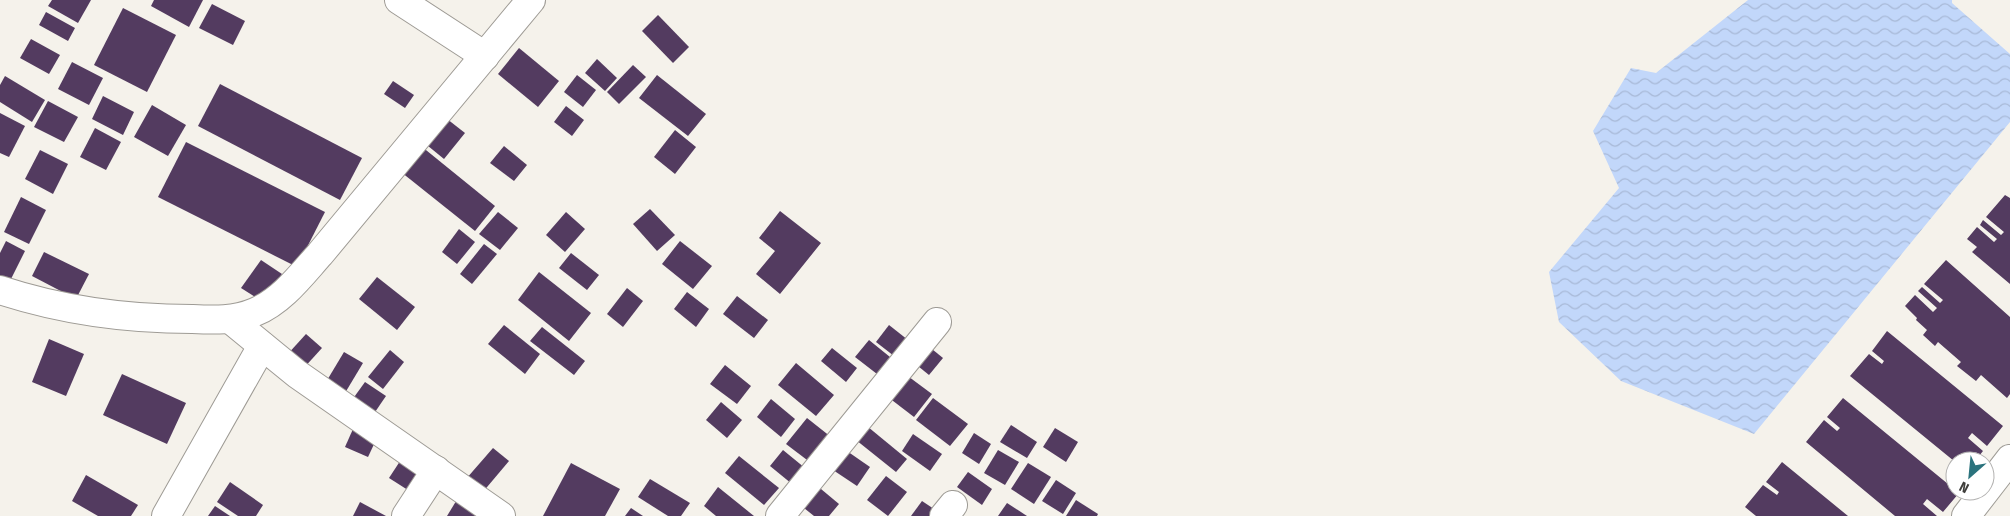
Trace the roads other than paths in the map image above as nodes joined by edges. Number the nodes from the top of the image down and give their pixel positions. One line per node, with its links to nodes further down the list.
1 (399, 0): 3 (street)
2 (531, 0): 3 (street)
3 (485, 56): 5 (street)
4 (0, 290): 5 (street)
5 (232, 320): 7 (street)
6 (937, 322): 13 (street)
7 (262, 346): 9 (street); 10 (street)
8 (2010, 459): 14 (street)
9 (436, 470): 11 (street); 12 (street)
10 (166, 516)
11 (406, 516)
12 (500, 516)
13 (780, 516)
14 (1966, 516)

